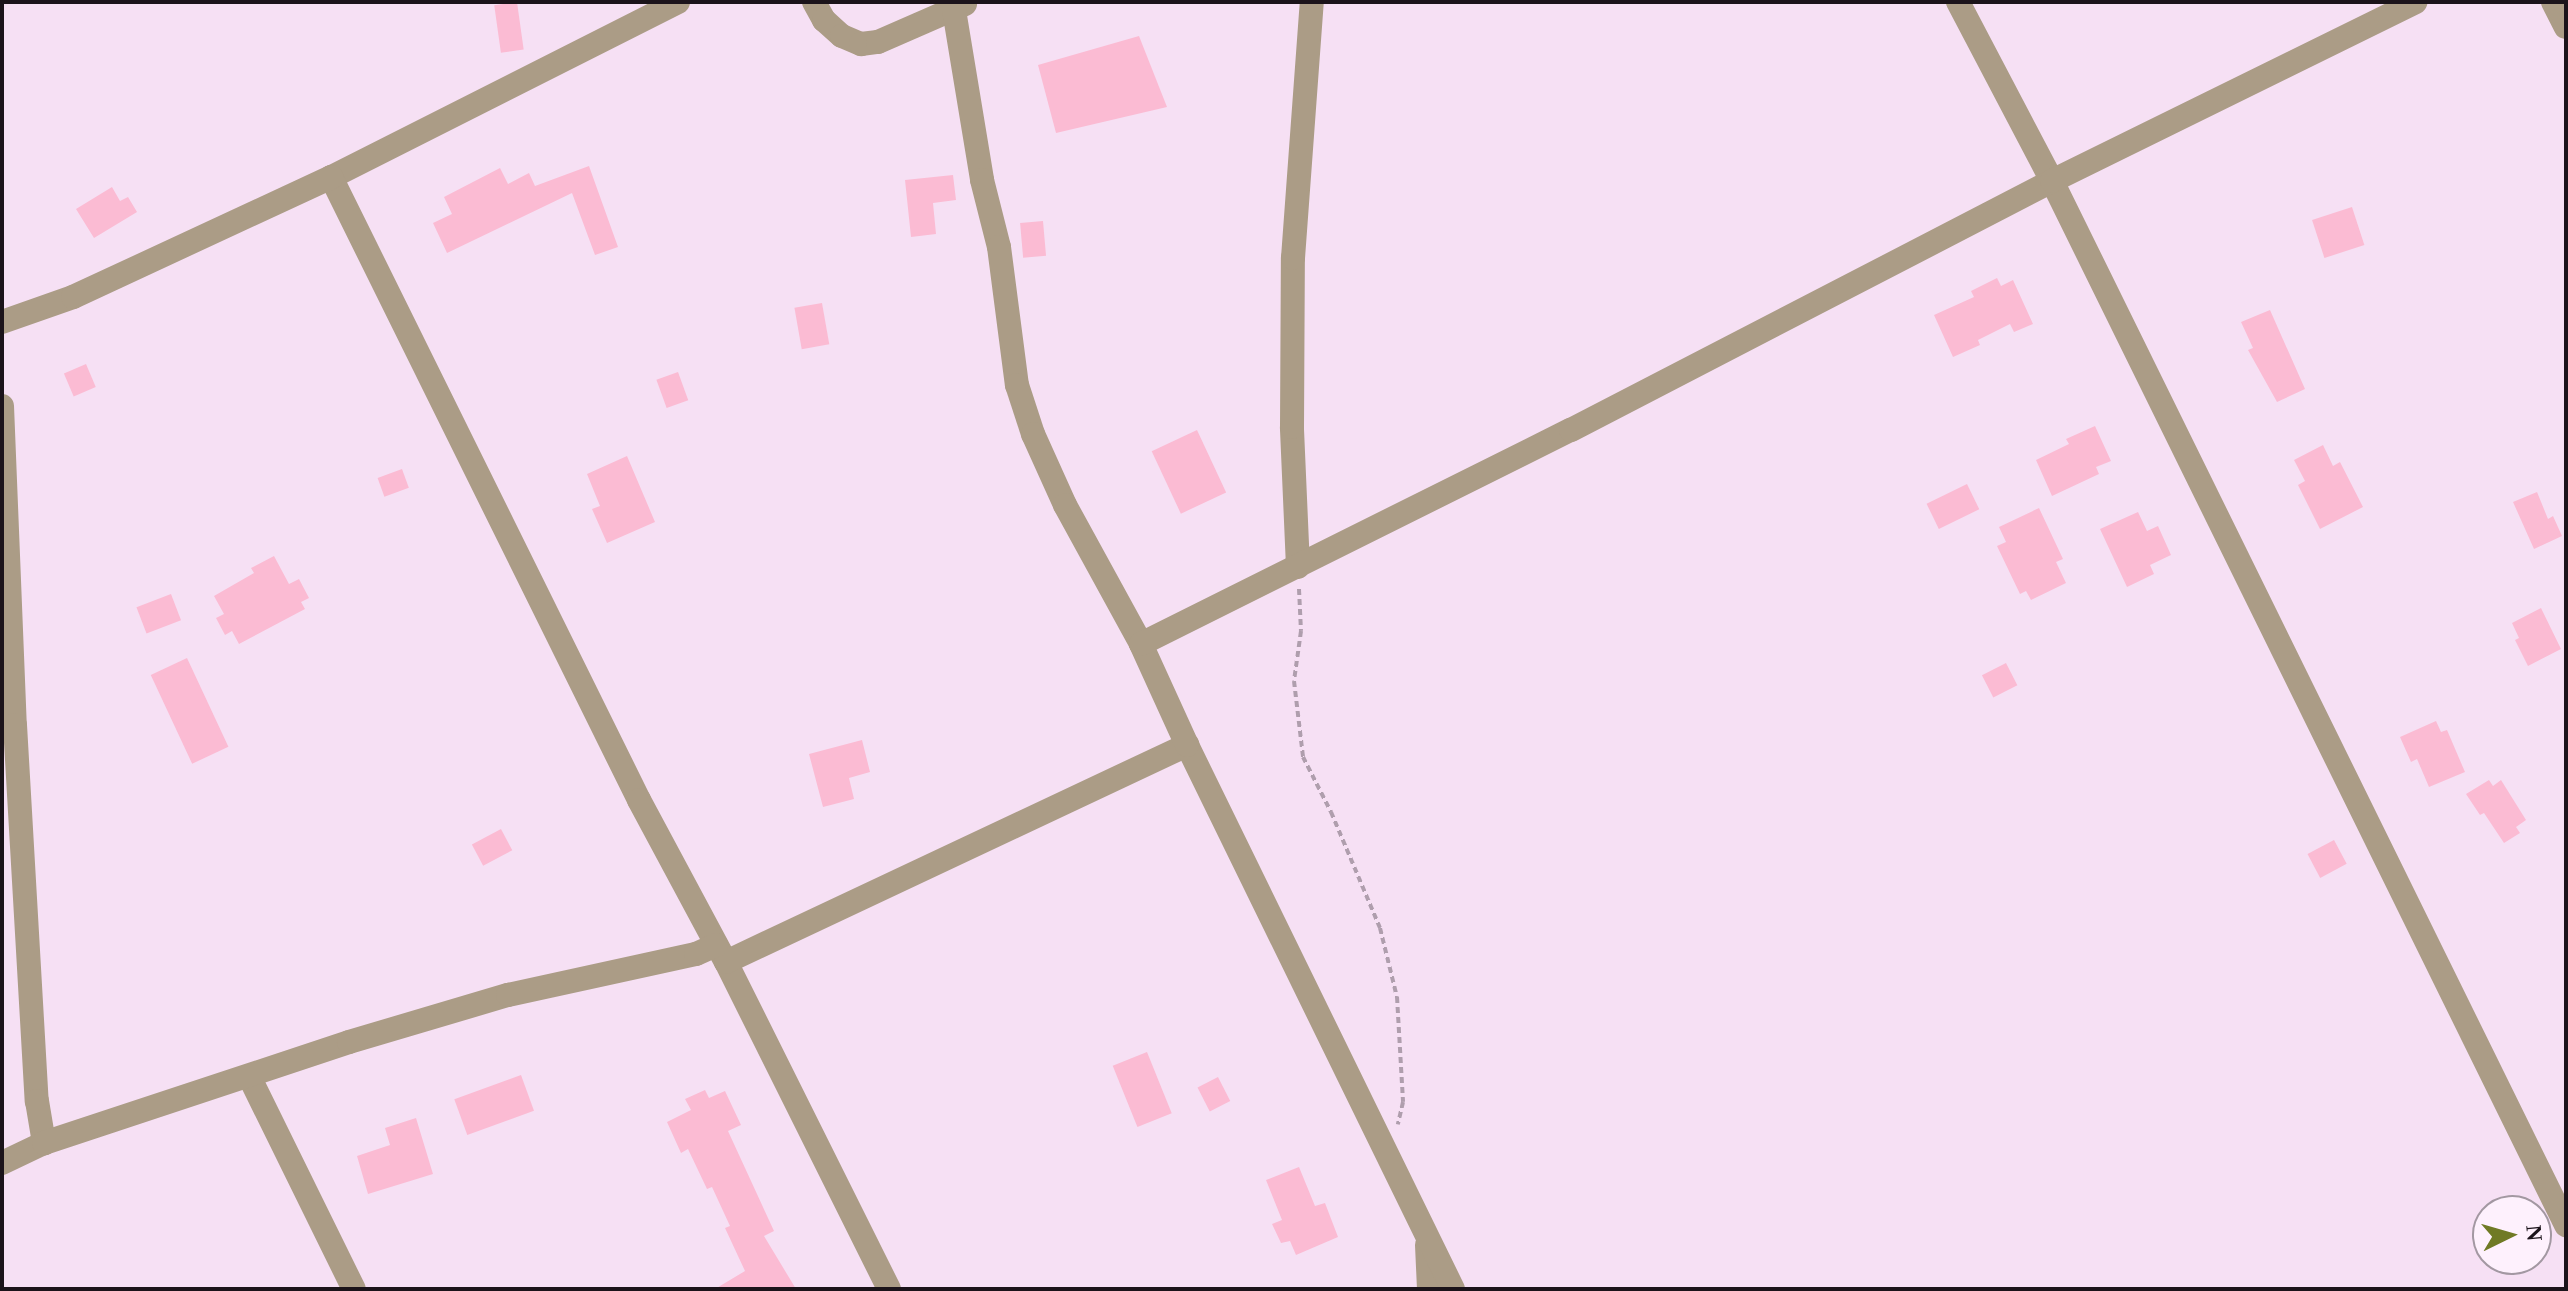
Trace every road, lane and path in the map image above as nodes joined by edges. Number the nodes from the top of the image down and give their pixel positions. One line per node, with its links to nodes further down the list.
1 (678, 2): 9 (street)
2 (814, 2): 7 (street)
3 (1312, 2): 13 (street)
4 (1958, 2): 10 (street)
5 (2415, 2): 10 (street)
6 (2553, 2): 8 (street)
7 (962, 6): 14 (street)
8 (2566, 27)
9 (331, 177): 11 (street); 16 (street)
10 (2052, 181): 13 (street); 21 (street)
11 (2, 322)
12 (2, 406): 18 (street)
13 (1298, 567): 14 (street); 19 (path)
14 (1141, 644): 15 (street)
15 (1187, 745): 16 (street); 19 (street)
16 (721, 953): 17 (street); 24 (street)
17 (249, 1076): 18 (street); 23 (street)
18 (44, 1143): 20 (street)
19 (1391, 1157): 22 (street)
20 (2, 1163)
21 (2566, 1225)
22 (1426, 1239): 25 (street); 26 (street)
23 (354, 1289)
24 (889, 1289)
25 (1429, 1289)
26 (1453, 1289)

